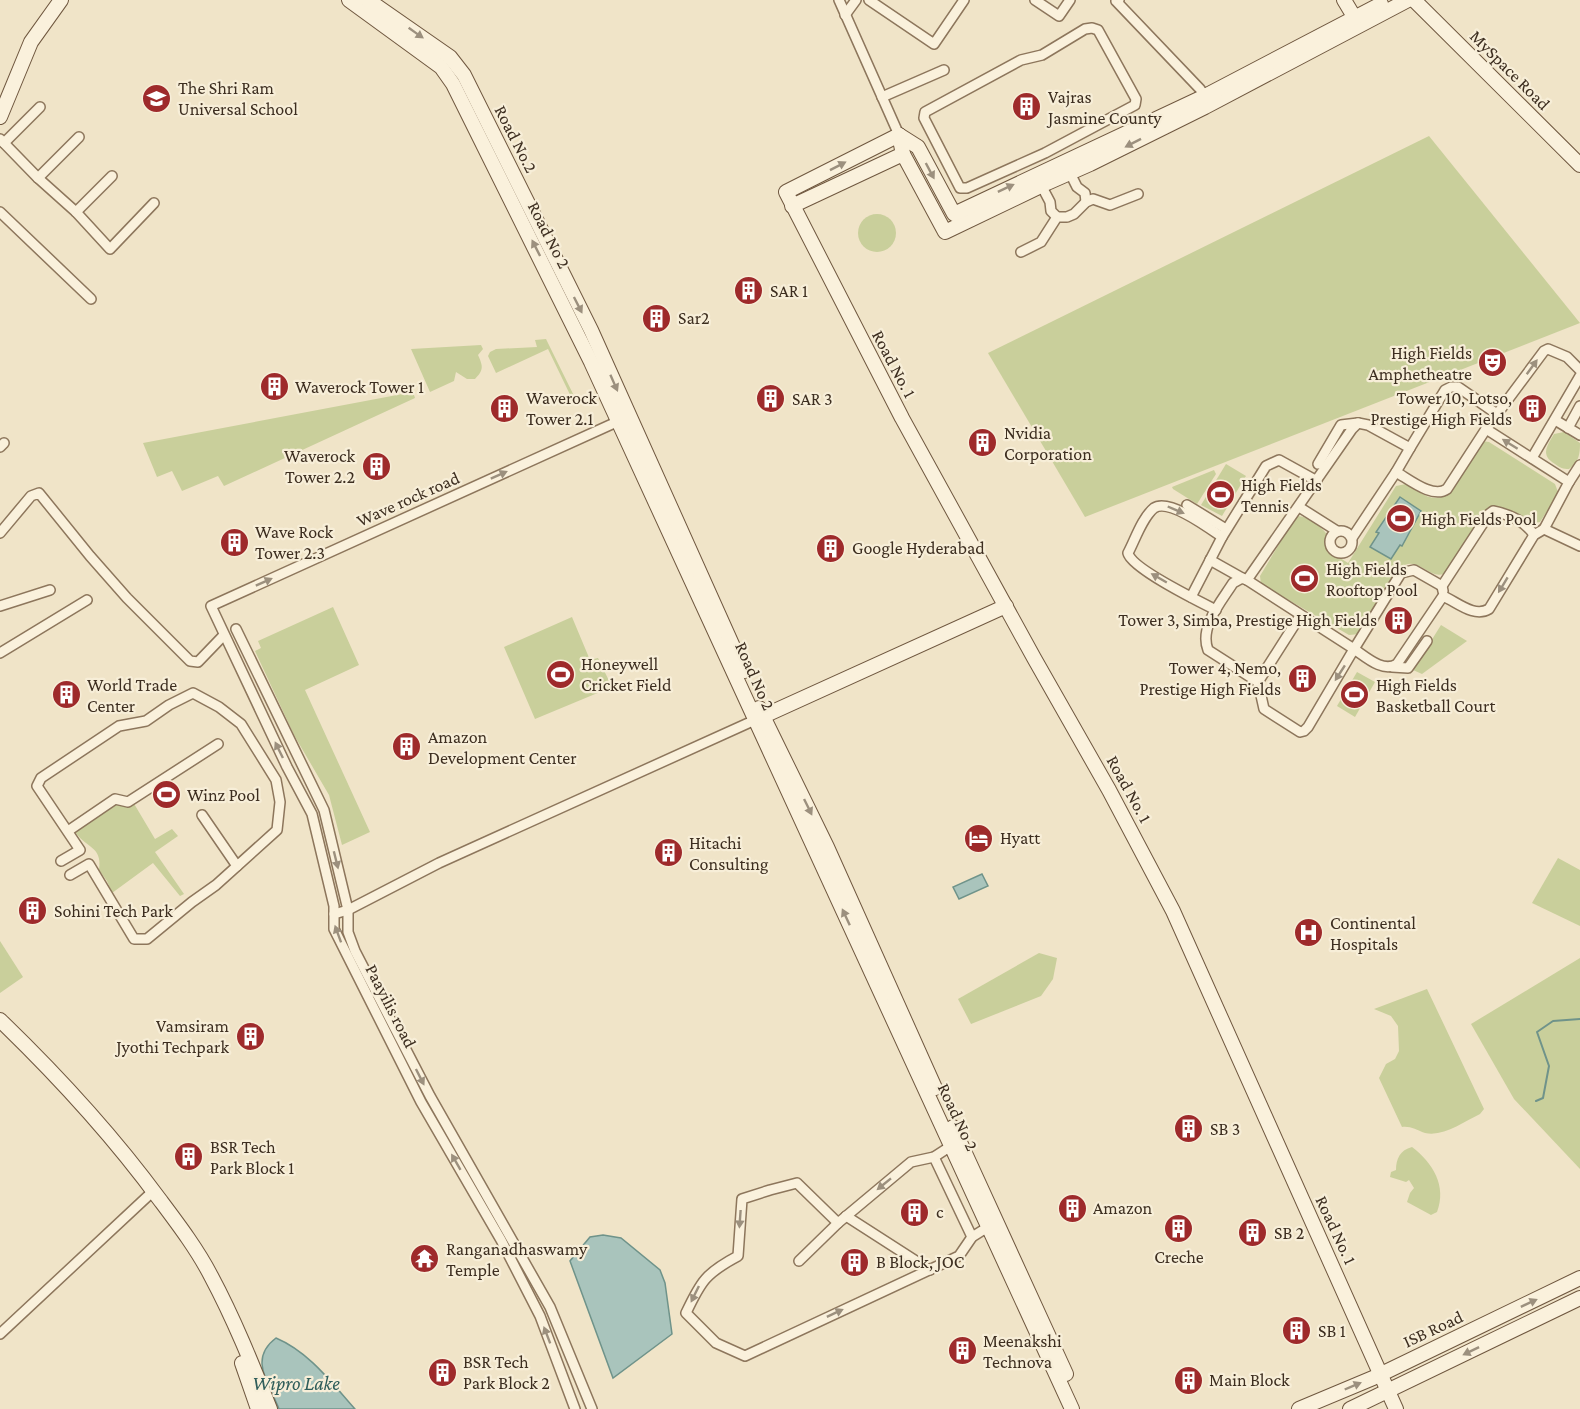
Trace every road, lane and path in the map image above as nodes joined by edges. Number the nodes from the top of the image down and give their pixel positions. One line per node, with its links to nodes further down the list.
1 (61, 0): 23 (street)
2 (349, 0): 50 (street, Road No 2, one-way to 2)
3 (368, 0): 45 (street, Road No.2, one-way to 45)
4 (839, 0): 17 (street)
5 (856, 0): 17 (street)
6 (869, 0): 7 (street)
7 (964, 0)
8 (1035, 0): 9 (street)
9 (1070, 0)
10 (1119, 0): 20 (street)
11 (1344, 0): 18 (street)
12 (1388, 0): 16 (street)
13 (1408, 0): 16 (street)
14 (1414, 0): 31 (street, MySpace Road)
15 (1427, 0): 28 (street, MySpace Road)
16 (1369, 9): 18 (street)
17 (845, 15): 21 (street)
18 (1357, 23): 20 (street); 32 (street, one-way to 32)
19 (944, 70): 21 (street)
20 (1204, 96): 35 (street)
21 (882, 97): 24 (street)
22 (40, 107): 26 (street)
23 (0, 117)
24 (899, 135): 27 (street); 35 (street, one-way to 35); 39 (street, Road No. 1, one-way to 24)
25 (79, 137): 34 (street)
26 (2, 141): 34 (street)
27 (903, 154): 35 (street); 39 (street)
28 (1580, 154)
29 (1035, 157): 30 (street); 30 (street); 35 (street)
30 (1022, 163): 35 (street)
31 (1580, 165)
32 (1070, 173): 35 (street); 37 (street)
33 (112, 176): 41 (street)
34 (38, 178): 41 (street)
35 (1040, 179): 42 (street)
36 (1138, 194): 37 (street)
37 (1086, 202): 42 (street)
38 (154, 203): 41 (street)
39 (792, 206): 80 (street, Road No. 1)
40 (0, 212): 44 (street)
41 (76, 212)
42 (1057, 217): 43 (street)
43 (1021, 252)
44 (91, 299)
45 (591, 330): 50 (street, Road No 2, one-way to 50)
46 (1580, 370): 49 (street, one-way to 46)
47 (1580, 376): 51 (street)
48 (1580, 406): 53 (street)
49 (1497, 414): 54 (street); 56 (street)
50 (623, 419): 79 (street, Wave rock road, one-way to 50); 90 (street, Road No 2)
51 (1555, 420): 53 (street); 57 (street)
52 (1358, 423): 56 (street); 58 (street); 61 (street)
53 (1568, 428): 55 (street)
54 (1486, 429): 57 (street, one-way to 54); 60 (street)
55 (1580, 435)
56 (1410, 448): 60 (street)
57 (1532, 458): 62 (street)
58 (1318, 464)
59 (1580, 465): 62 (street)
60 (1396, 472): 70 (street)
61 (1317, 481): 64 (street); 68 (street)
62 (1569, 482): 65 (street)
63 (1187, 505): 68 (street)
64 (1299, 507): 66 (street); 73 (street)
65 (1544, 529): 69 (street); 71 (street)
66 (1337, 531): 70 (street); 70 (street)
67 (0, 533): 84 (street)
68 (1224, 533): 72 (street); 76 (street, one-way to 68)
69 (1534, 535): 75 (street, one-way to 75); 75 (street)
70 (1352, 538)
71 (1580, 546)
72 (1210, 560): 73 (street); 76 (street)
73 (1245, 579): 81 (street); 82 (street)
74 (50, 590): 78 (street)
75 (1443, 591): 86 (street); 88 (street)
76 (1191, 597): 81 (street)
77 (87, 600): 87 (street)
78 (0, 606)
79 (211, 606): 84 (street, Paayilis road)
80 (1006, 606): 90 (street); 117 (street, Road No. 1)
81 (1216, 610): 89 (street)
82 (1300, 616): 86 (street); 89 (street)
83 (236, 629): 92 (street, Paayilis road)
84 (224, 635): 94 (street, Paayilis road, one-way to 84)
85 (1426, 641): 88 (street)
86 (1354, 649): 88 (street); 89 (street, one-way to 89)
87 (0, 653)
88 (1392, 667)
89 (1258, 682)
90 (759, 718): 101 (street); 105 (street, Road No 2, one-way to 90); 124 (street, Road No 2, one-way to 124)
91 (218, 744): 95 (street)
92 (324, 810): 94 (street); 101 (street, Paayilis road, one-way to 101)
93 (202, 814): 99 (street)
94 (312, 814): 102 (street, Paayilis road)
95 (68, 831): 96 (street); 99 (street)
96 (80, 850): 97 (street); 98 (street)
97 (61, 861)
98 (88, 864): 99 (street); 100 (street)
99 (237, 866)
100 (70, 875)
101 (348, 910): 102 (street); 122 (street, Paayilis road, one-way to 122)
102 (334, 914): 121 (street, Paayilis road, one-way to 102)
103 (0, 1020): 120 (street)
104 (0, 1033): 107 (street)
105 (951, 1146): 106 (street); 110 (street, Road No 2)
106 (934, 1157): 108 (street, one-way to 108); 111 (street)
107 (149, 1195): 116 (street); 119 (street)
108 (846, 1216): 109 (street); 113 (street)
109 (838, 1223): 112 (street); 113 (street, one-way to 113)
110 (988, 1227): 111 (street); 123 (street, Road No 2)
111 (972, 1237): 113 (street)
112 (799, 1261)
113 (930, 1270)
114 (1580, 1278): 117 (street, ISB Road, one-way to 114)
115 (1580, 1298): 118 (street, ISB Road, one-way to 118)
116 (0, 1334)
117 (1381, 1374): 118 (street, Road No. 1); 125 (street, ISB Road, one-way to 117)
118 (1388, 1392): 126 (street, ISB Road); 127 (street, Road No. 1)
119 (258, 1409)
120 (270, 1409)
121 (575, 1409)
122 (592, 1409)
123 (1072, 1409)
124 (1082, 1409)
125 (1299, 1409)
126 (1350, 1409)
127 (1396, 1409)

